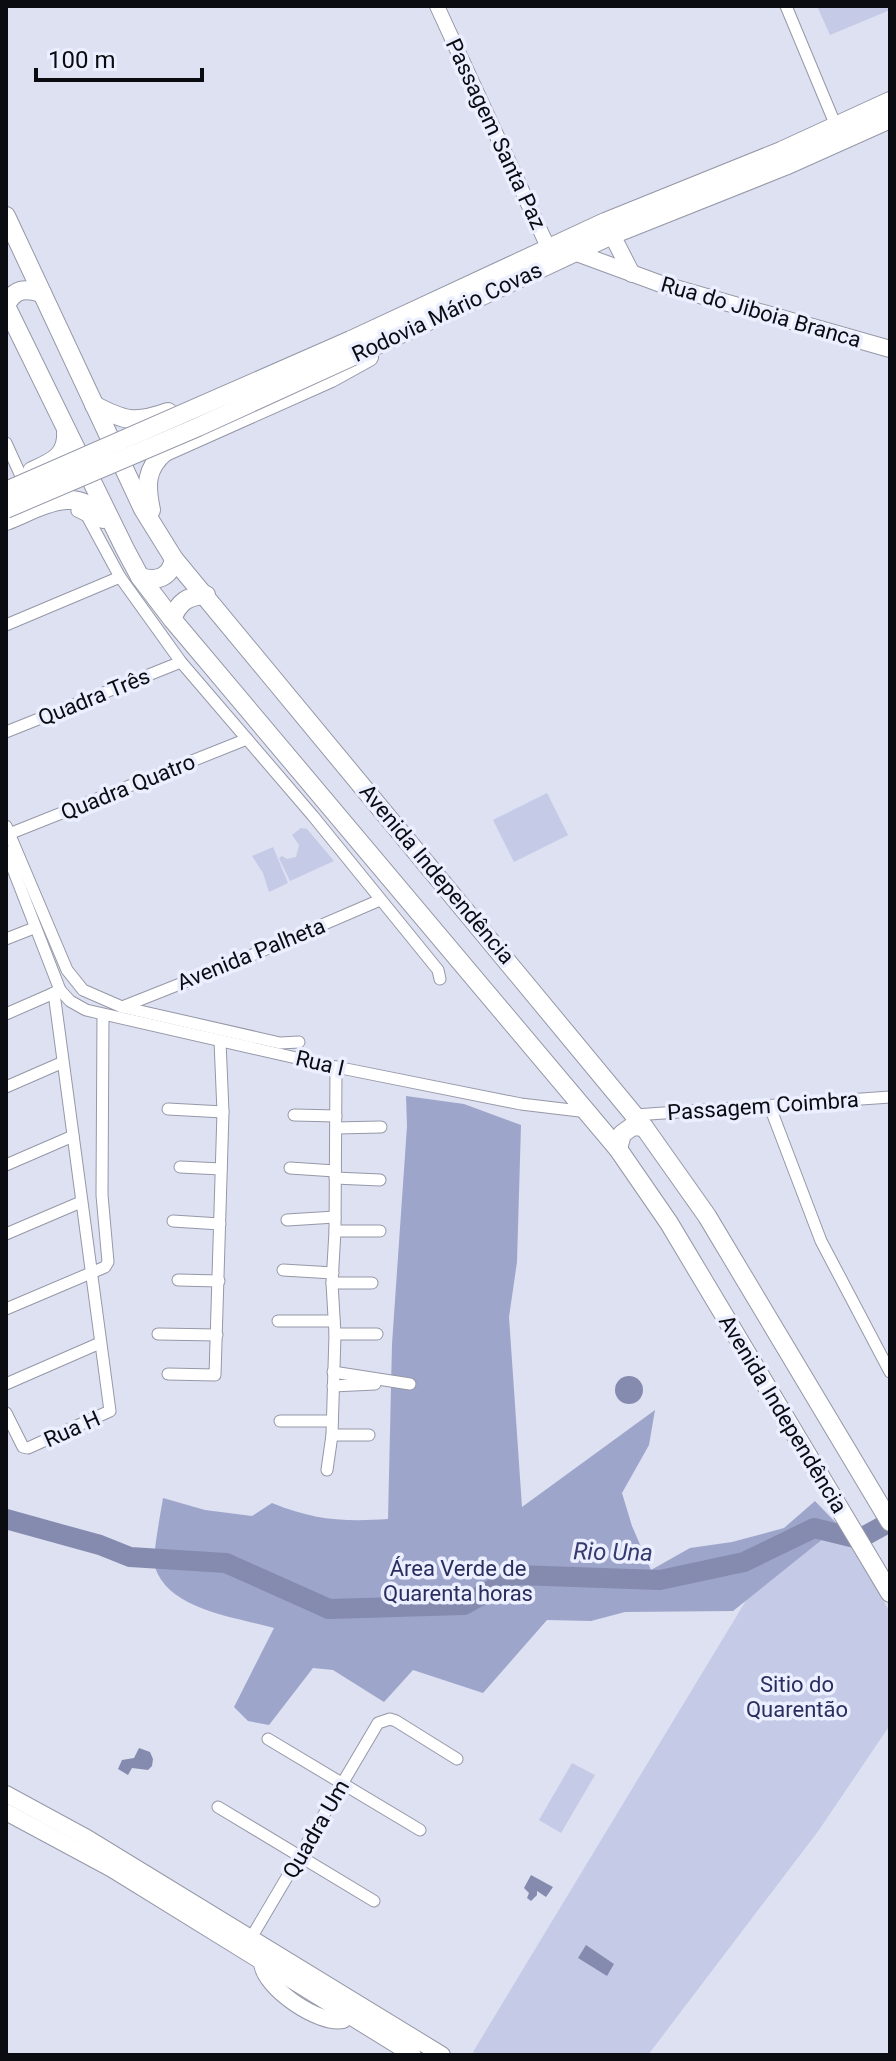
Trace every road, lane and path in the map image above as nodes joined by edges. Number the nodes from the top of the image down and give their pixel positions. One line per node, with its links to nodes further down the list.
1 (437, 6): 10 (street, Passagem Santa Paz)
2 (786, 6): 5 (street)
3 (890, 101): 5 (main road, Rodovia Mário Covas)
4 (890, 119): 7 (main road, Rodovia Mário Covas)
5 (836, 126): 7 (main road, Rodovia Mário Covas)
6 (6, 216): 8 (main road, Avenida Independência)
7 (609, 228): 9 (main road, Rodovia Mário Covas); 12 (main road, Rua do Jiboia Branca)
8 (19, 243): 11 (main road); 13 (main road, Avenida Independência)
9 (571, 246): 10 (main road, Rodovia Mário Covas); 12 (main road, Rua do Jiboia Branca)
10 (552, 254): 15 (main road, Rodovia Mário Covas)
11 (6, 262)
12 (632, 274): 17 (main road, Rua do Jiboia Branca)
13 (42, 293): 14 (main road); 18 (main road, Avenida Independência)
14 (6, 306): 19 (main road, Avenida Independência)
15 (434, 310): 16 (main road, Rodovia Mário Covas); 18 (main road); 26 (main road)
16 (356, 346): 22 (main road, Rodovia Mário Covas, bridge); 23 (main road, Rodovia Mário Covas, bridge)
17 (890, 349)
18 (94, 405): 26 (main road, Avenida Independência)
19 (65, 429): 21 (main road); 27 (main road, Avenida Independência)
20 (6, 443): 21 (street)
21 (14, 479)
22 (6, 491)
23 (6, 509)
24 (77, 511): 29 (street)
25 (6, 521): 27 (main road)
26 (158, 536): 28 (main road, Avenida Independência)
27 (125, 549): 30 (main road, Avenida Independência)
28 (174, 559): 30 (main road); 31 (main road, Avenida Independência)
29 (120, 577): 33 (street); 34 (street)
30 (140, 577): 32 (main road, Avenida Independência)
31 (206, 595): 32 (main road); 52 (main road, Avenida Independência)
32 (172, 619): 57 (main road, Avenida Independência)
33 (6, 625)
34 (181, 662): 35 (street, Quadra Três); 36 (street)
35 (6, 732)
36 (247, 739): 37 (street, Quadra Quatro); 39 (street)
37 (8, 830): 44 (street)
38 (6, 851): 40 (street)
39 (380, 900): 42 (street); 44 (street, Avenida Palheta)
40 (34, 928): 41 (street); 43 (street)
41 (6, 939)
42 (440, 979)
43 (57, 992): 45 (street); 46 (street, Rua I); 49 (street)
44 (122, 1007): 48 (street)
45 (6, 1014)
46 (103, 1016): 47 (street, Rua I); 79 (street)
47 (220, 1041): 50 (street, Rua I); 56 (street)
48 (299, 1042)
49 (61, 1063): 51 (street); 62 (street)
50 (336, 1067): 57 (street, Rua I); 60 (street)
51 (6, 1087)
52 (621, 1097): 57 (main road); 59 (main road, Avenida Independência)
53 (890, 1097): 54 (street, Passagem Coimbra)
54 (770, 1107): 59 (street, Passagem Coimbra); 92 (street)
55 (168, 1109): 56 (street)
56 (223, 1112): 67 (street)
57 (588, 1112): 63 (main road, Avenida Independência)
58 (294, 1115): 60 (street)
59 (640, 1121): 63 (main road); 104 (main road, Avenida Independência)
60 (336, 1122): 61 (street); 68 (street)
61 (381, 1127)
62 (73, 1136): 64 (street); 70 (street)
63 (618, 1149): 105 (main road, Avenida Independência)
64 (6, 1165)
65 (180, 1167): 67 (street)
66 (290, 1168): 68 (street)
67 (221, 1169): 74 (street)
68 (335, 1174): 69 (street); 71 (street)
69 (380, 1180)
70 (81, 1202): 77 (street); 79 (street)
71 (335, 1217): 72 (street); 75 (street)
72 (287, 1220)
73 (173, 1221): 74 (street)
74 (220, 1224): 82 (street)
75 (335, 1231): 76 (street); 80 (street)
76 (380, 1231)
77 (6, 1234)
78 (283, 1270): 80 (street)
79 (90, 1273): 84 (street); 90 (street)
80 (333, 1278): 83 (street); 86 (street)
81 (178, 1280): 82 (street)
82 (219, 1281): 89 (street)
83 (372, 1283)
84 (6, 1309)
85 (278, 1321): 86 (street)
86 (334, 1328): 88 (street); 91 (street)
87 (158, 1334): 89 (street)
88 (377, 1334)
89 (217, 1335): 93 (street)
90 (100, 1343): 94 (street); 98 (street, Rua H)
91 (333, 1372): 96 (street); 97 (street)
92 (890, 1372)
93 (168, 1374)
94 (6, 1384)
95 (375, 1384): 97 (street)
96 (410, 1384)
97 (333, 1386): 100 (street)
98 (6, 1413)
99 (280, 1421): 100 (street)
100 (331, 1421): 101 (street)
101 (332, 1435): 102 (street); 103 (street)
102 (369, 1435)
103 (327, 1470)
104 (890, 1522)
105 (890, 1593)
106 (268, 1739): 108 (street)
107 (457, 1759): 108 (street, Quadra Um)
108 (343, 1783): 112 (street); 113 (street, Quadra Um)
109 (6, 1794): 115 (main road)
110 (218, 1807): 113 (street)
111 (6, 1812): 116 (main road)
112 (420, 1830)
113 (300, 1857): 114 (street); 115 (street, Quadra Um)
114 (374, 1901)
115 (251, 1938): 116 (main road)
116 (352, 2009): 117 (main road); 118 (main road)
117 (413, 2055)
118 (442, 2055)

